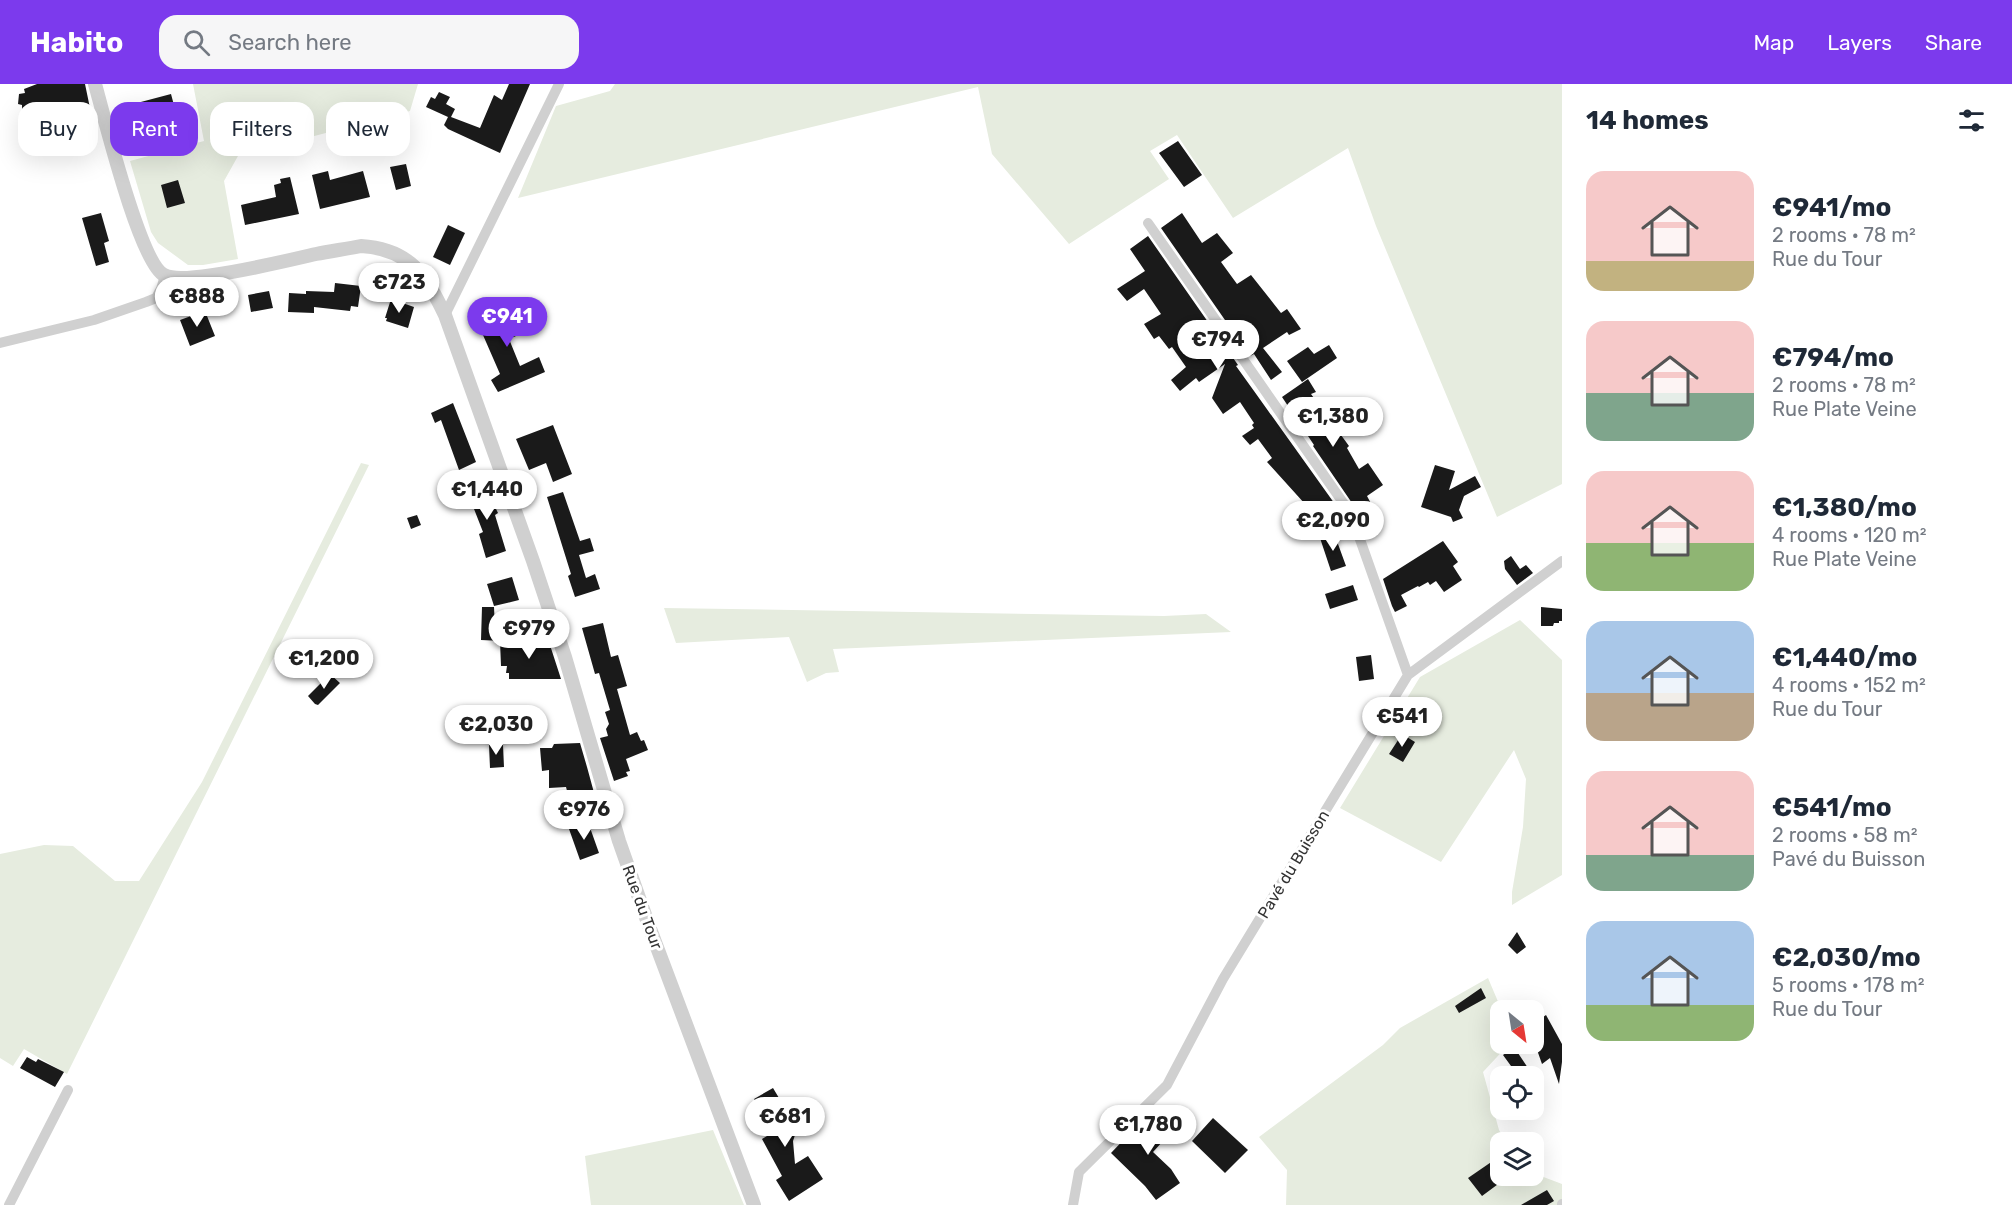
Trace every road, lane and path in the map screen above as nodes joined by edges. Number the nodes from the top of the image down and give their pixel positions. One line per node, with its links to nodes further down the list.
1 (95, 84): 4 (street)
2 (559, 84): 5 (street)
3 (1148, 223): 8 (street)
4 (165, 276): 5 (street, Rue du Tour); 6 (street)
5 (445, 315): 11 (street, Rue du Tour)
6 (0, 343)
7 (1562, 561): 8 (street, Pavé du Buisson)
8 (1408, 675): 12 (street, Pavé du Buisson)
9 (68, 1090): 10 (street)
10 (9, 1205)
11 (754, 1205)
12 (1073, 1205)

